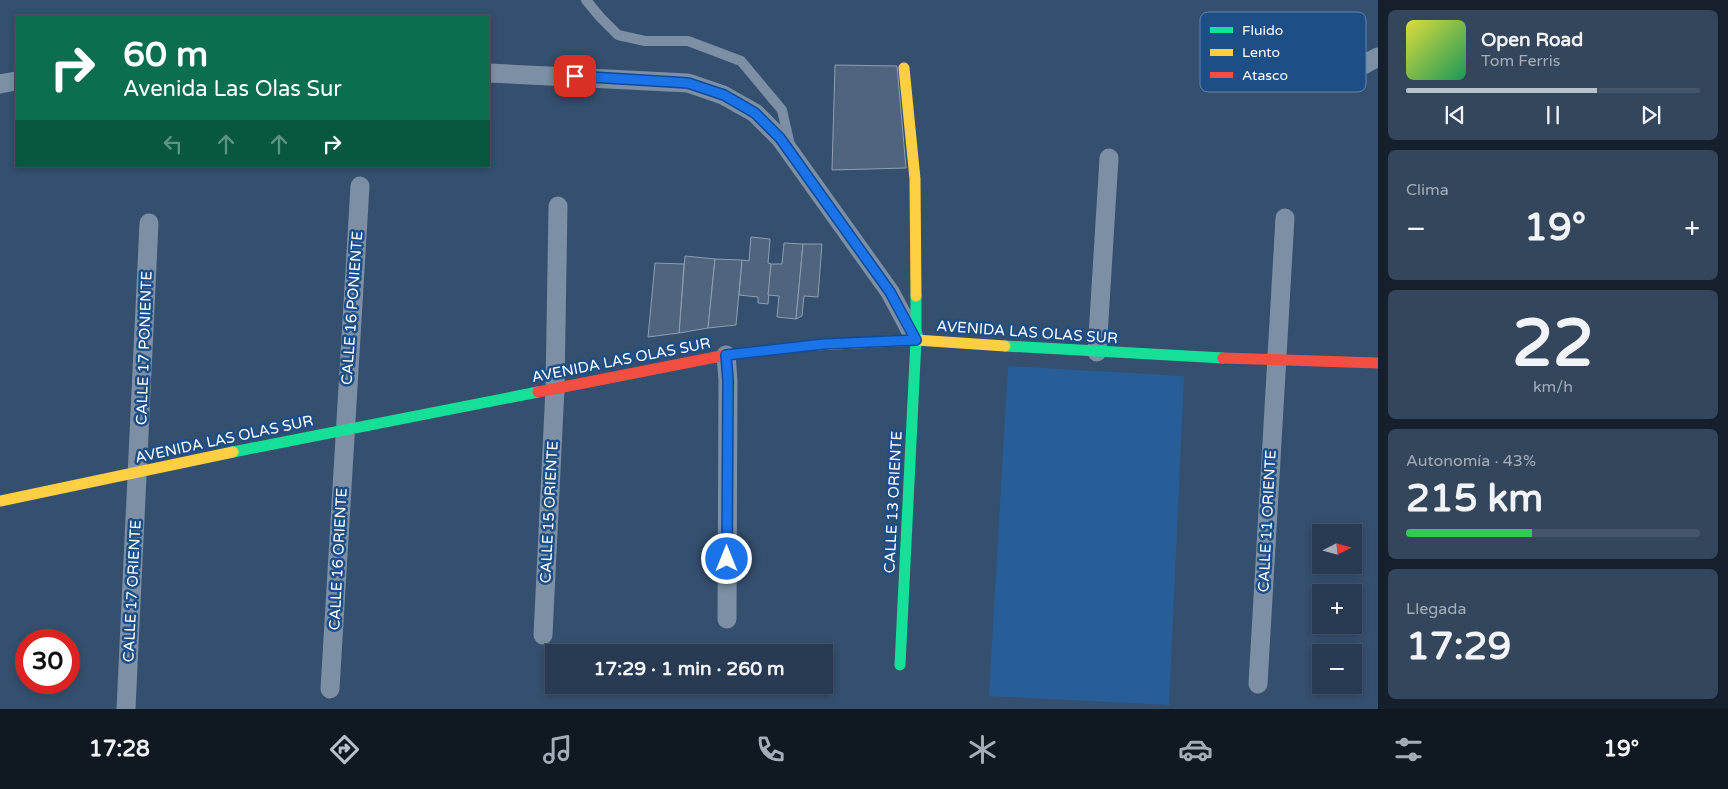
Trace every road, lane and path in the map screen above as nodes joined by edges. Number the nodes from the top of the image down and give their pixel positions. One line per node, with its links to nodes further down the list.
1 (586, 0): 6 (lane)
2 (904, 68): 12 (street, CALLE 13 ORIENTE)
3 (490, 72): 6 (street)
4 (15, 81): 5 (street)
5 (0, 84)
6 (793, 156): 12 (street)
7 (1109, 158): 13 (street)
8 (360, 186): 18 (street, CALLE 16 PONIENTE)
9 (558, 206): 17 (street, CALLE 15 ORIENTE)
10 (1285, 218): 15 (street, CALLE 11 ORIENTE)
11 (149, 223): 19 (street, CALLE 17 PONIENTE)
12 (916, 340): 13 (street, AVENIDA LAS OLAS SUR); 14 (street, AVENIDA LAS OLAS SUR); 23 (street, CALLE 13 ORIENTE)
13 (1097, 352): 15 (street, AVENIDA LAS OLAS SUR)
14 (726, 355): 17 (street, AVENIDA LAS OLAS SUR); 21 (street)
15 (1276, 358): 16 (street, AVENIDA LAS OLAS SUR); 24 (street, CALLE 11 ORIENTE)
16 (1378, 363)
17 (556, 388): 18 (street, AVENIDA LAS OLAS SUR); 22 (street, CALLE 15 ORIENTE)
18 (345, 429): 19 (street, AVENIDA LAS OLAS SUR); 25 (street, CALLE 16 ORIENTE)
19 (138, 473): 20 (street, AVENIDA LAS OLAS SUR); 26 (street, CALLE 17 ORIENTE)
20 (0, 501)
21 (727, 619)
22 (543, 635)
23 (900, 665)
24 (1258, 684)
25 (330, 689)
26 (126, 709)

